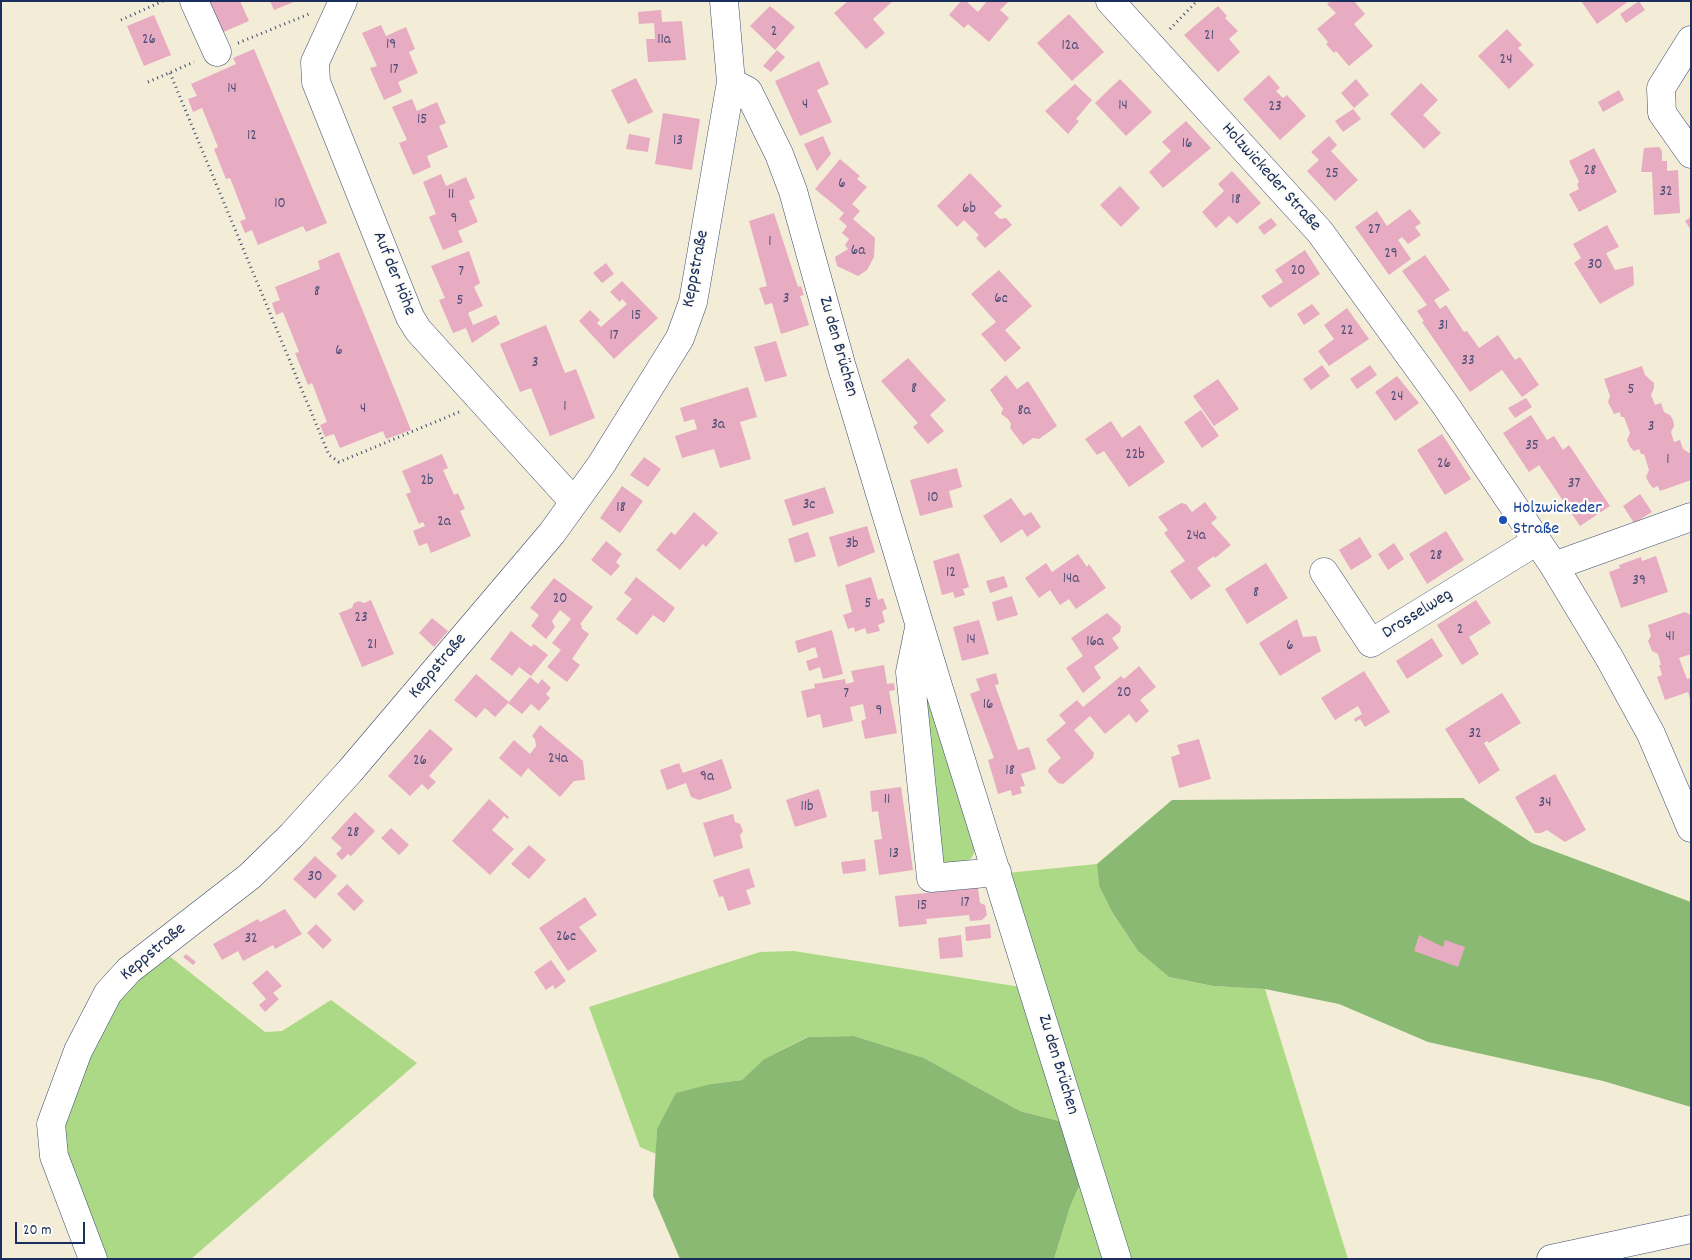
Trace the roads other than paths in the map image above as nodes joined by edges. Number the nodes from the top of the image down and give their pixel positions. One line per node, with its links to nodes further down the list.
1 (194, 1): 6 (street)
2 (343, 1): 9 (street, Auf der Höhe)
3 (724, 1): 7 (street, Keppstraße)
4 (1110, 1): 11 (street, Holzwickeder Straße)
5 (1691, 40): 8 (street)
6 (217, 52)
7 (731, 82): 9 (street, Keppstraße); 14 (street, Zu den Brüchen)
8 (1691, 154)
9 (574, 502): 18 (street, Keppstraße)
10 (1691, 518): 12 (street)
11 (1537, 541): 12 (street, Holzwickeder Straße); 13 (street, Drosselweg)
12 (1554, 566): 15 (street, Holzwickeder Straße)
13 (1324, 572)
14 (920, 626): 16 (street, Zu den Brüchen); 16 (street, Zu den Brüchen)
15 (1691, 828)
16 (997, 872): 19 (street, Zu den Brüchen)
17 (1691, 1229): 20 (street)
18 (93, 1259)
19 (1117, 1259)
20 (1551, 1259)

